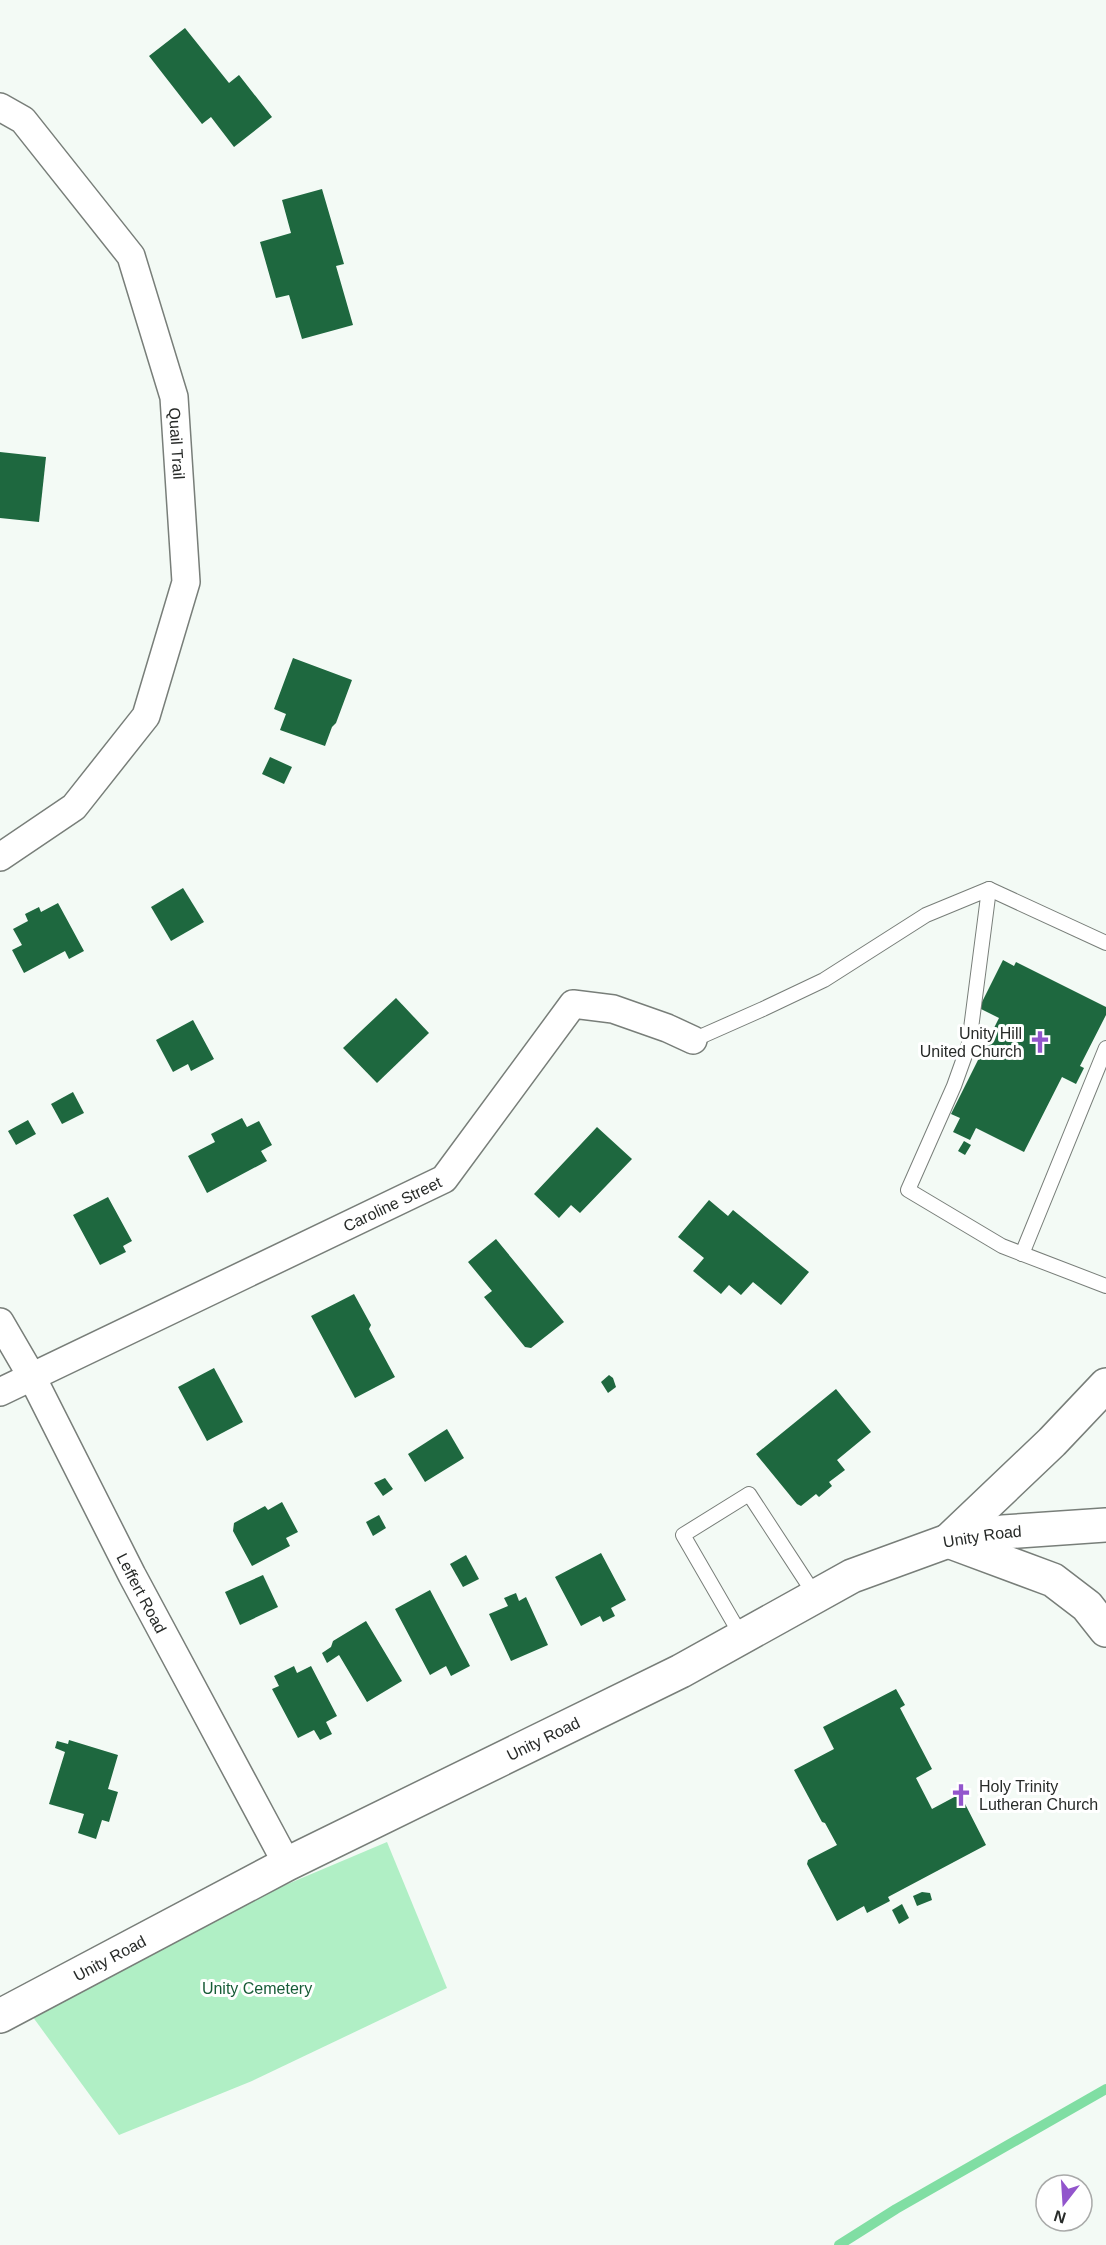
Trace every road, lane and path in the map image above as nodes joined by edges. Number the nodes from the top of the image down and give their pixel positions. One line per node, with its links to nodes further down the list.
1 (0, 107): 2 (street, Quail Trail)
2 (0, 857)
3 (989, 889): 4 (lane); 5 (lane); 7 (lane)
4 (1106, 943)
5 (693, 1040): 10 (street, Caroline Street)
6 (1106, 1048): 7 (lane)
7 (1022, 1254): 8 (lane)
8 (1106, 1286)
9 (0, 1322): 10 (street, Leffert Road)
10 (32, 1377): 12 (street); 18 (street, Leffert Road)
11 (1106, 1384): 14 (main road)
12 (0, 1392)
13 (1106, 1524): 14 (main road, Unity Road)
14 (948, 1541): 15 (main road, Unity Road); 16 (main road)
15 (815, 1595): 17 (main road, Unity Road); 17 (lane)
16 (1106, 1630)
17 (742, 1637): 18 (main road, Unity Road)
18 (287, 1864): 19 (main road, Unity Road)
19 (0, 2016)

